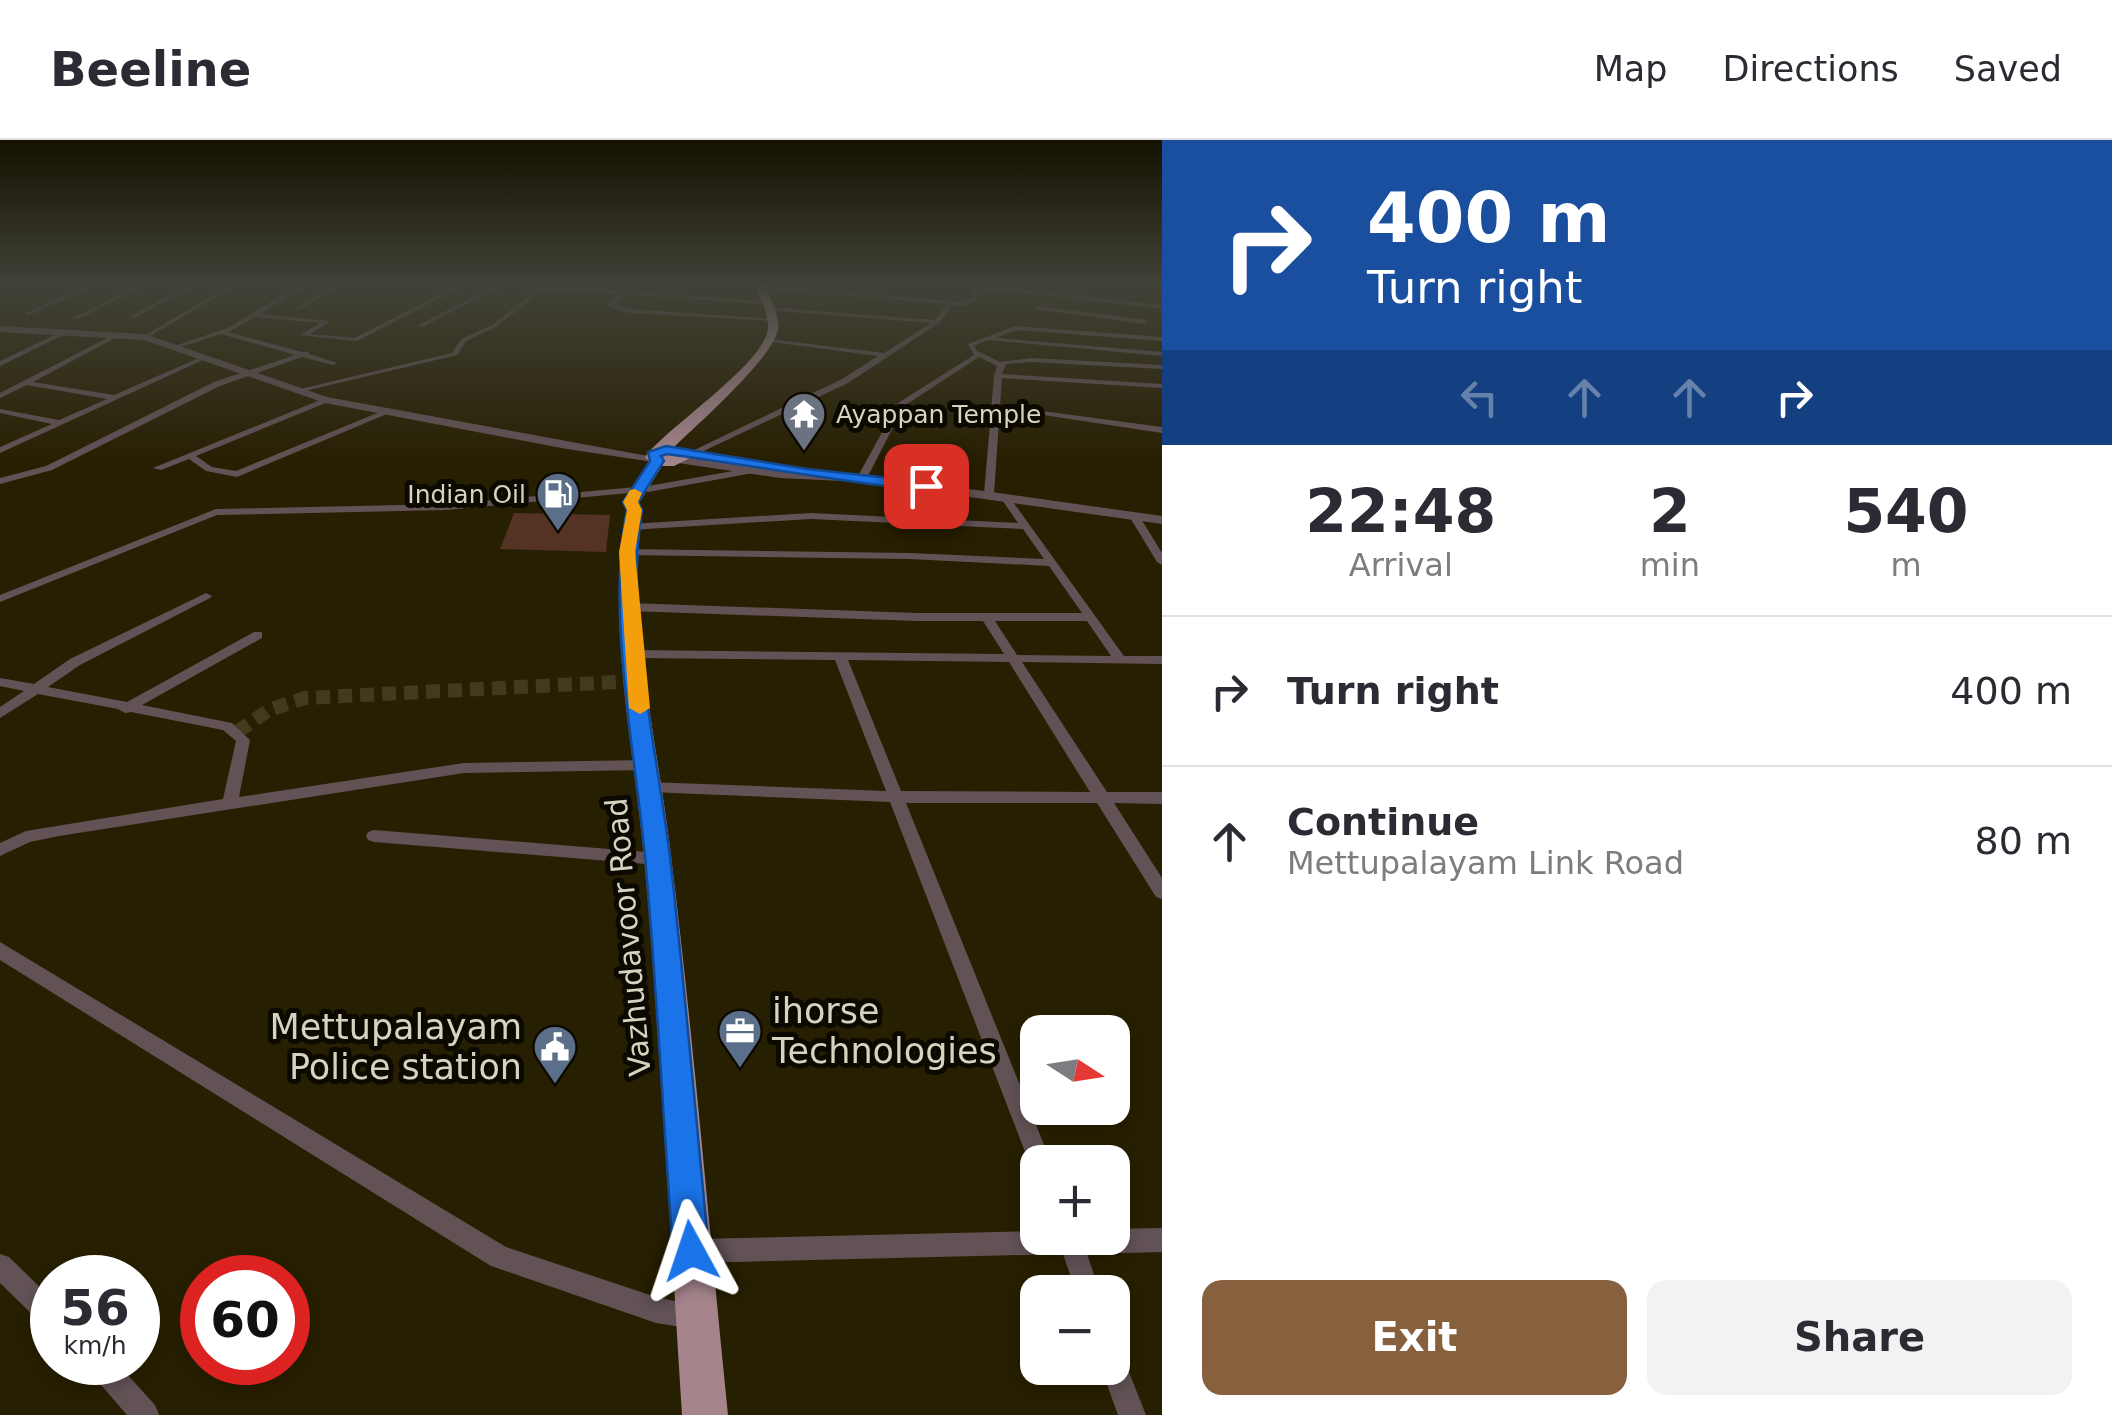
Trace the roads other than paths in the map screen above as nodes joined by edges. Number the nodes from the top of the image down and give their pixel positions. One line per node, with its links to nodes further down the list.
1 (40, 344): 19 (street)
2 (101, 344): 24 (street)
3 (161, 344): 12 (street)
4 (186, 344): 12 (street)
5 (268, 344): 13 (street)
6 (461, 344): 26 (street)
7 (768, 344): 37 (main road)
8 (797, 344): 15 (street)
9 (902, 344): 15 (street)
10 (973, 344): 16 (street)
11 (1046, 344): 14 (street)
12 (172, 348): 17 (street)
13 (306, 353): 18 (street); 22 (street)
14 (1162, 354)
15 (883, 355): 37 (street)
16 (978, 355): 20 (street); 41 (street)
17 (201, 358): 22 (street); 28 (street)
18 (333, 363)
19 (0, 364)
20 (1000, 365): 21 (street); 23 (street)
21 (1162, 366)
22 (244, 374): 26 (street); 42 (street)
23 (998, 376): 25 (street); 43 (street)
24 (27, 384): 27 (street); 28 (street)
25 (1162, 386)
26 (298, 392): 29 (street)
27 (0, 396)
28 (112, 396): 33 (street)
29 (321, 398): 32 (street); 36 (street)
30 (0, 411): 33 (street)
31 (1030, 411): 34 (street)
32 (390, 412): 36 (street); 37 (street)
33 (56, 422): 35 (street)
34 (1162, 430)
35 (0, 450)
36 (189, 456): 38 (street)
37 (668, 456): 39 (street); 40 (street); 45 (main road)
38 (158, 468)
39 (756, 470): 40 (street); 45 (street)
40 (806, 473): 41 (street)
41 (862, 478): 43 (street)
42 (0, 480)
43 (988, 494): 44 (street)
44 (1004, 497): 46 (street); 48 (street)
45 (635, 514): 48 (street); 50 (street); 52 (street); 53 (main road, Vazhudavoor Road)
46 (1134, 516): 47 (street); 49 (street)
47 (1162, 520)
48 (1025, 526): 50 (street)
49 (1162, 562)
50 (1052, 563): 54 (street)
51 (206, 596): 63 (street)
52 (0, 599)
53 (629, 608): 55 (street); 57 (main road, Vazhudavoor Road)
54 (1090, 616): 55 (street); 60 (street)
55 (987, 617): 59 (street)
56 (258, 635): 64 (street)
57 (633, 654): 58 (street); 66 (main road, Vazhudavoor Road)
58 (840, 656): 59 (street); 67 (street)
59 (1012, 657): 60 (street); 68 (street)
60 (1120, 659): 61 (street)
61 (1162, 660)
62 (0, 682): 63 (street)
63 (31, 691): 64 (street); 65 (street)
64 (125, 709): 70 (street)
65 (0, 714)
66 (648, 776): 67 (street); 70 (street); 73 (main road, Vazhudavoor Road)
67 (895, 797): 68 (street); 76 (street)
68 (1099, 798): 69 (street); 74 (street)
69 (1162, 798)
70 (230, 803): 72 (street)
71 (374, 836): 73 (street)
72 (0, 850)
73 (658, 859): 80 (main road, Vazhudavoor Road)
74 (1162, 892)
75 (0, 950): 83 (street)
76 (1033, 1145)
77 (1130, 1240): 78 (street)
78 (1162, 1240)
79 (1020, 1241): 80 (street)
80 (691, 1251): 83 (main road, Vazhudavoor Road)
81 (0, 1266): 82 (street)
82 (30, 1295)
83 (694, 1316): 87 (main road, Vazhudavoor Road)
84 (118, 1385): 86 (street)
85 (1121, 1385): 88 (street)
86 (145, 1415)
87 (705, 1415)
88 (1132, 1415)

